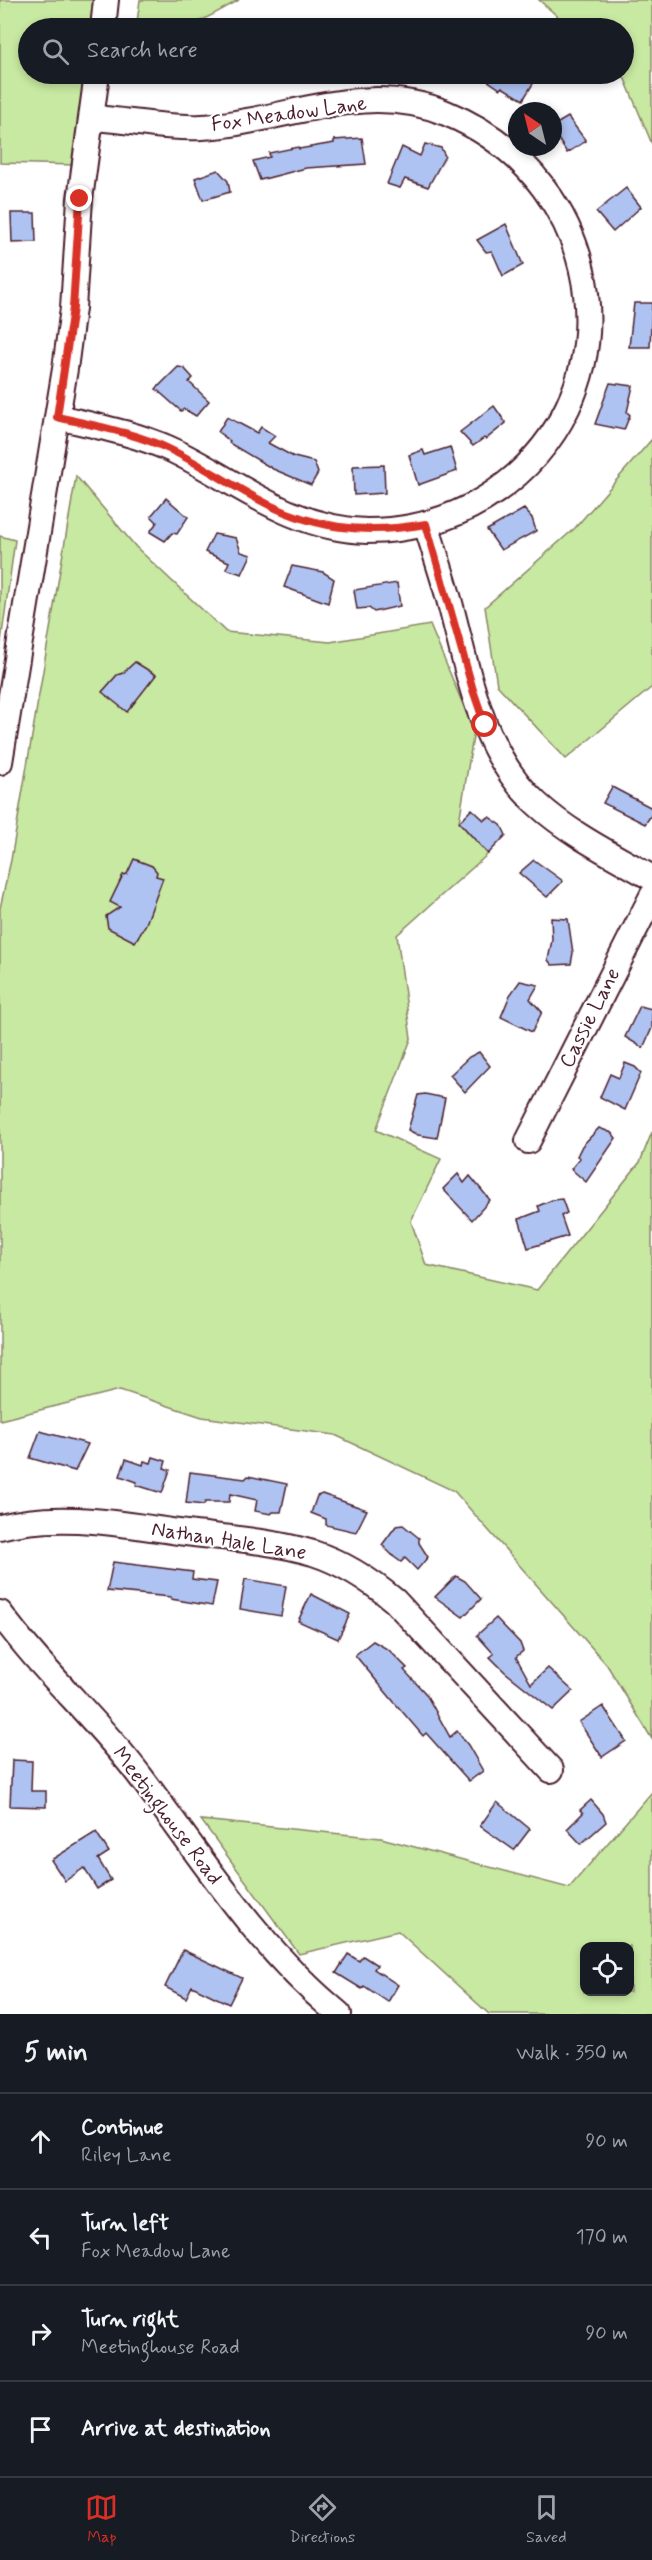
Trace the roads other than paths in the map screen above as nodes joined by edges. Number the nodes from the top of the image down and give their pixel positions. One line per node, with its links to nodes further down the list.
1 (106, 0): 2 (street)
2 (104, 18)
3 (96, 84): 4 (street)
4 (92, 118): 5 (street); 6 (street, Fox Meadow Lane)
5 (57, 417): 6 (street, Fox Meadow Lane); 7 (street)
6 (426, 524): 8 (street)
7 (0, 762)
8 (652, 878)
9 (652, 896): 10 (street, Cassie Lane)
10 (528, 1141)
11 (0, 1527): 13 (street, Nathan Hale Lane)
12 (0, 1613): 14 (street, Meetinghouse Road)
13 (551, 1770)
14 (339, 2014)

